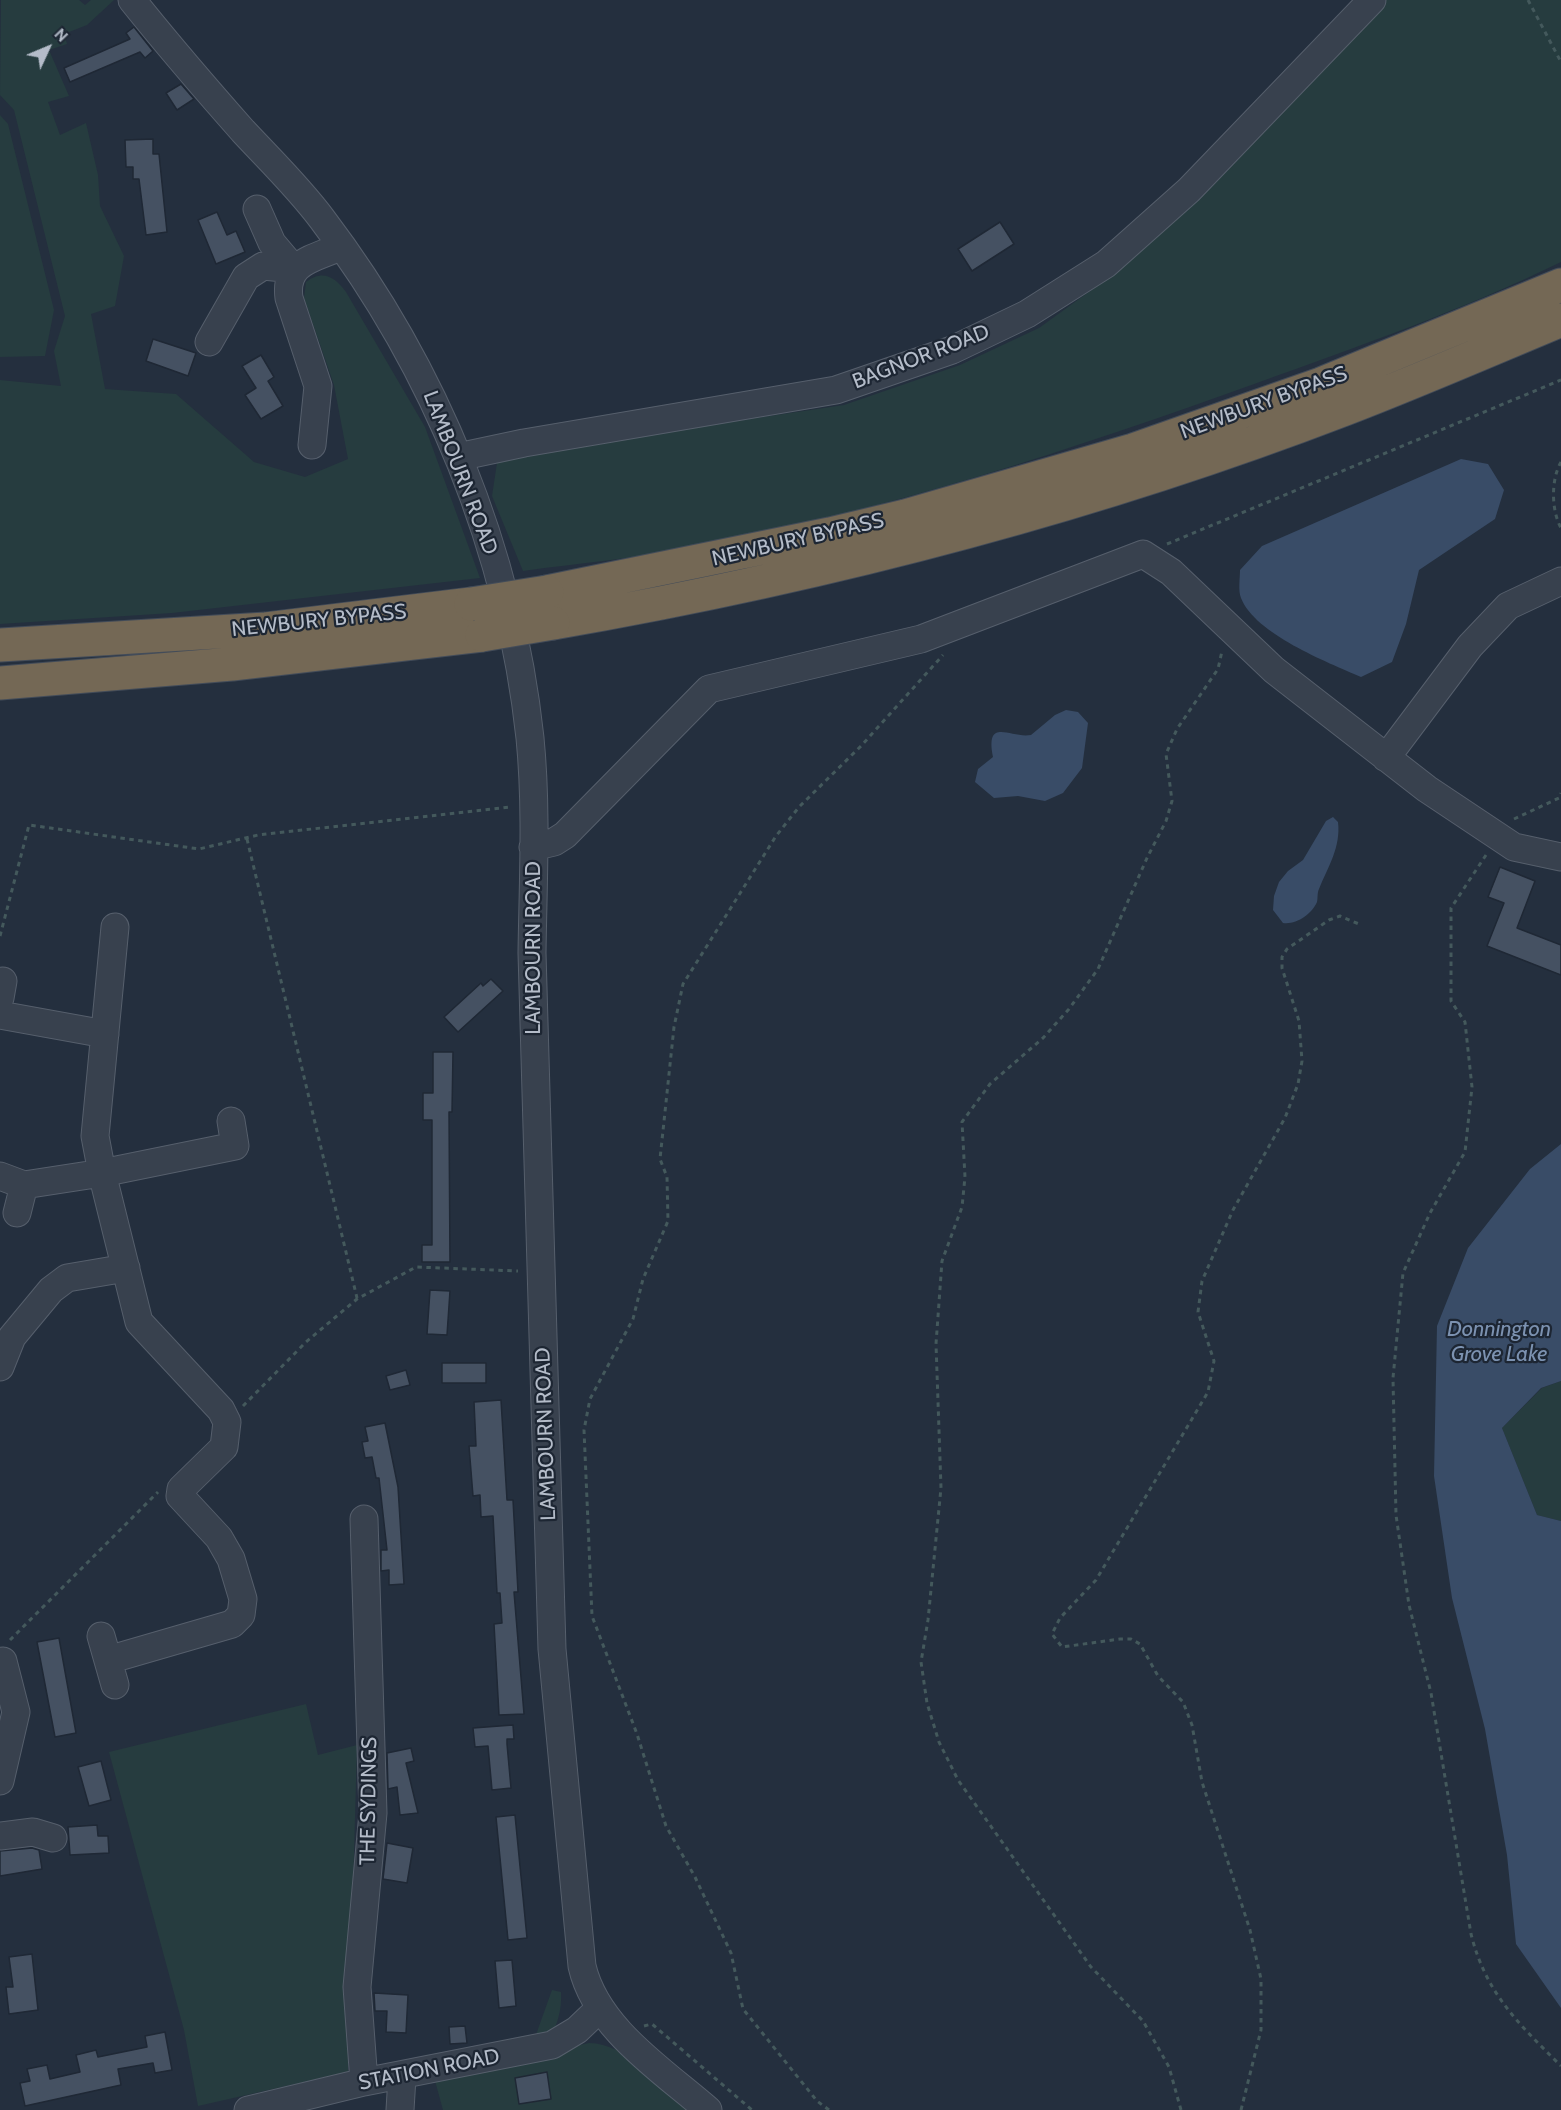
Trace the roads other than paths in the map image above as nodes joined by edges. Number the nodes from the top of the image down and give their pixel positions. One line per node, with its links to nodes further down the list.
1 (132, 0): 4 (street, LAMBOURN ROAD)
2 (1372, 0): 10 (street, BAGNOR ROAD)
3 (257, 209): 5 (street)
4 (340, 247): 5 (street); 10 (street, LAMBOURN ROAD)
5 (294, 269): 8 (street); 9 (street)
6 (1561, 285): 12 (highway, NEWBURY BYPASS)
7 (1561, 320): 12 (highway, NEWBURY BYPASS)
8 (209, 342)
9 (312, 445)
10 (458, 457): 16 (street, LAMBOURN ROAD)
11 (1561, 581): 15 (street)
12 (550, 608): 13 (highway, NEWBURY BYPASS, bridge); 14 (highway, NEWBURY BYPASS, bridge)
13 (0, 645)
14 (0, 683)
15 (1386, 758): 16 (street); 17 (street)
16 (534, 847): 33 (street, LAMBOURN ROAD)
17 (1561, 857)
18 (115, 927): 20 (street)
19 (0, 1015): 20 (street)
20 (105, 1034): 22 (street)
21 (235, 1144): 22 (street)
22 (102, 1173): 23 (street); 25 (street)
23 (12, 1181): 24 (street)
24 (17, 1213)
25 (126, 1268): 26 (street); 29 (street)
26 (0, 1367)
27 (364, 1519): 35 (street, THE SYDINGS)
28 (1, 1652): 30 (street)
29 (108, 1660)
30 (0, 1781)
31 (0, 1836): 32 (street)
32 (53, 1838)
33 (599, 2009): 34 (street, STATION ROAD); 38 (street, LAMBOURN ROAD)
34 (402, 2077): 35 (street, STATION ROAD); 37 (street)
35 (364, 2082): 36 (street, STATION ROAD)
36 (248, 2110)
37 (400, 2110)
38 (708, 2110)

